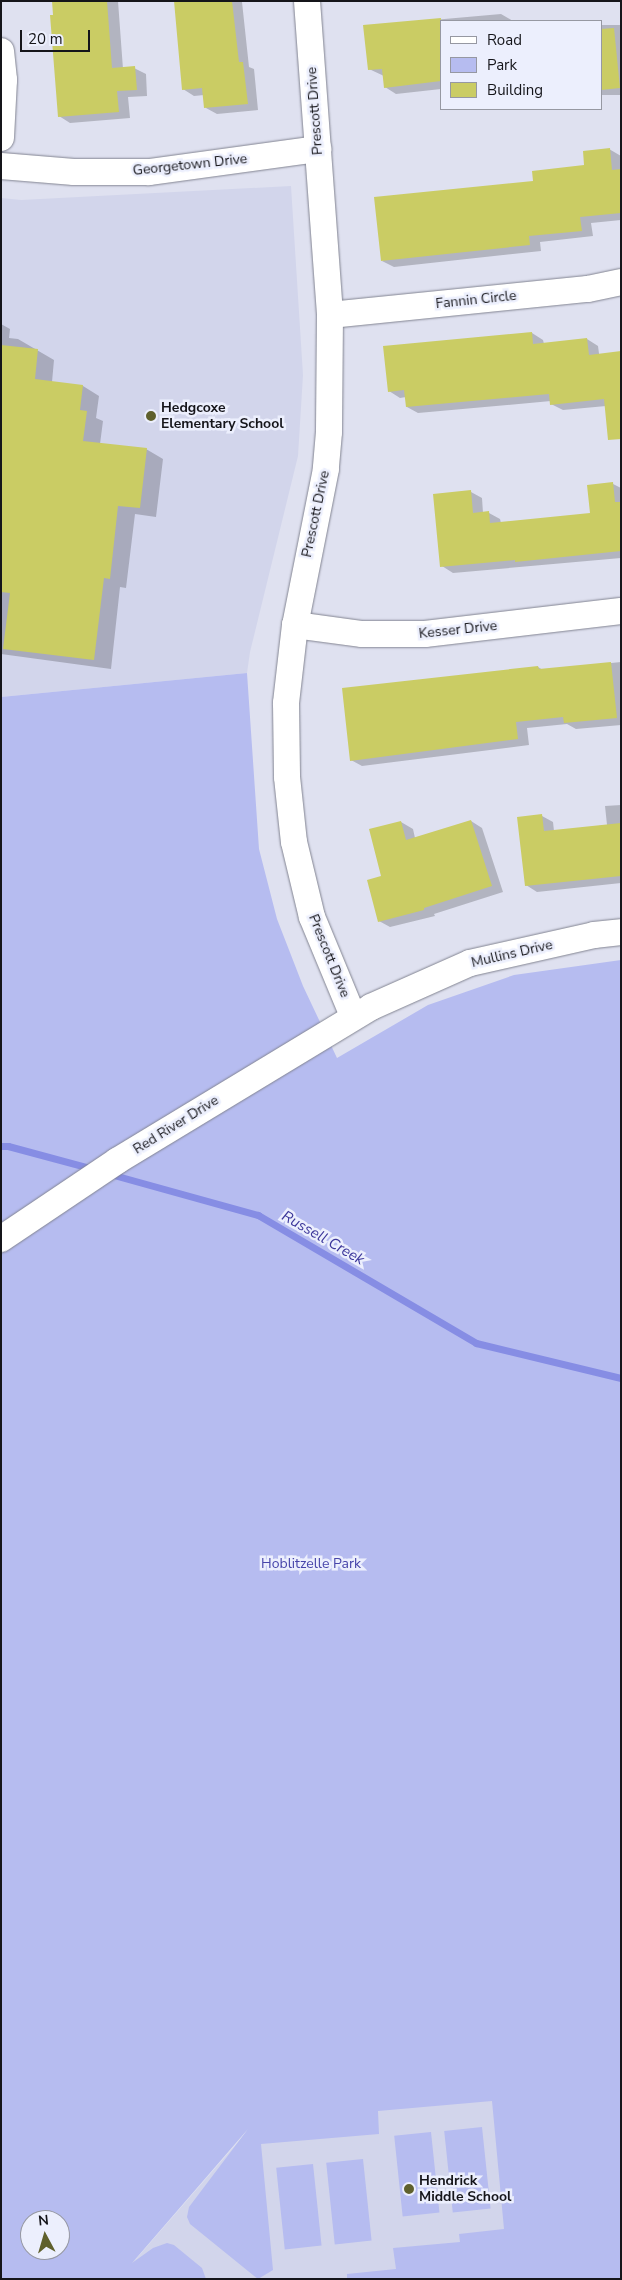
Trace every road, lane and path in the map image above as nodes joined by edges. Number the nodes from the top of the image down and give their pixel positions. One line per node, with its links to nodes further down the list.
1 (307, 1): 4 (street, Prescott Drive)
2 (1, 51): 3 (street)
3 (1, 138)
4 (318, 149): 5 (street, Georgetown Drive); 7 (street, Prescott Drive)
5 (1, 166)
6 (621, 282): 7 (street, Fannin Circle)
7 (330, 315): 9 (street, Prescott Drive)
8 (621, 612): 9 (street, Kesser Drive)
9 (296, 625): 11 (street, Prescott Drive)
10 (621, 932): 11 (street, Mullins Drive)
11 (353, 1016): 12 (street, Red River Drive)
12 (3, 1238)

